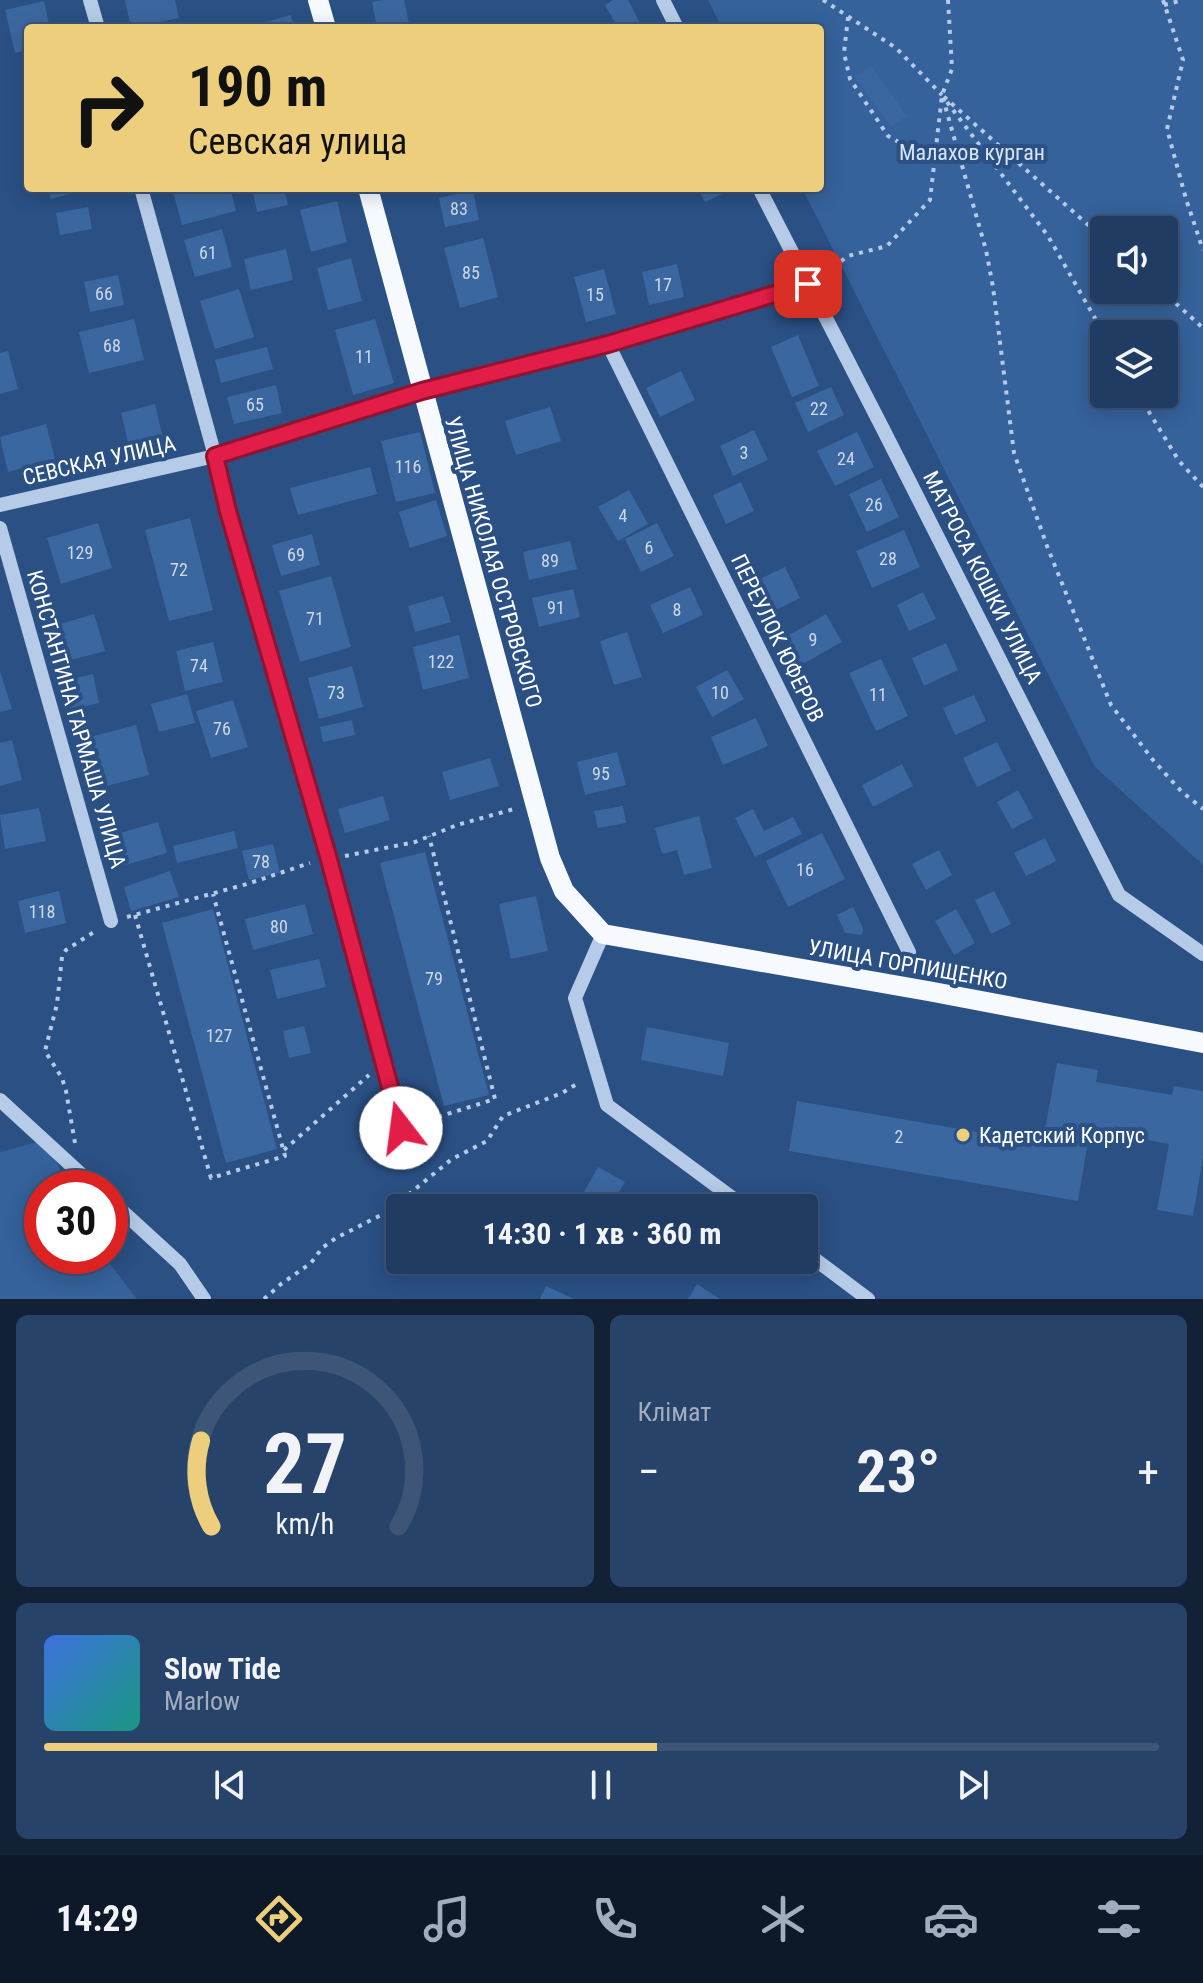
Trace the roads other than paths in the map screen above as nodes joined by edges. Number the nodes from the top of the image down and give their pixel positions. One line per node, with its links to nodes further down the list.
1 (90, 0): 4 (street)
2 (318, 0): 5 (main road)
3 (663, 0): 6 (street)
4 (97, 24)
5 (325, 24)
6 (675, 24)
7 (142, 192): 13 (street)
8 (369, 192): 12 (main road, УЛИЦА НИКОЛАЯ ОСТРОВСКОГО)
9 (761, 192): 10 (street, МАТРОСА КОШКИ УЛИЦА)
10 (808, 284): 11 (street, СЕВСКАЯ УЛИЦА); 19 (street, МАТРОСА КОШКИ УЛИЦА)
11 (608, 344): 12 (street, СЕВСКАЯ УЛИЦА); 18 (street, ПЕРЕУЛОК ЮФЕРОВ)
12 (422, 391): 13 (street, СЕВСКАЯ УЛИЦА); 17 (main road, УЛИЦА НИКОЛАЯ ОСТРОВСКОГО)
13 (215, 456): 14 (street, СЕВСКАЯ УЛИЦА); 22 (street)
14 (0, 505)
15 (0, 528): 16 (street, КОНСТАНТИНА ГАРМАША УЛИЦА)
16 (111, 921)
17 (603, 934): 20 (main road, УЛИЦА ГОРПИЩЕНКО); 24 (street)
18 (909, 952)
19 (1203, 954)
20 (1203, 1043)
21 (0, 1100): 23 (street)
22 (401, 1128)
23 (77, 1170)
24 (727, 1194)
25 (128, 1216): 27 (street)
26 (818, 1262): 28 (street)
27 (204, 1299)
28 (868, 1299)

